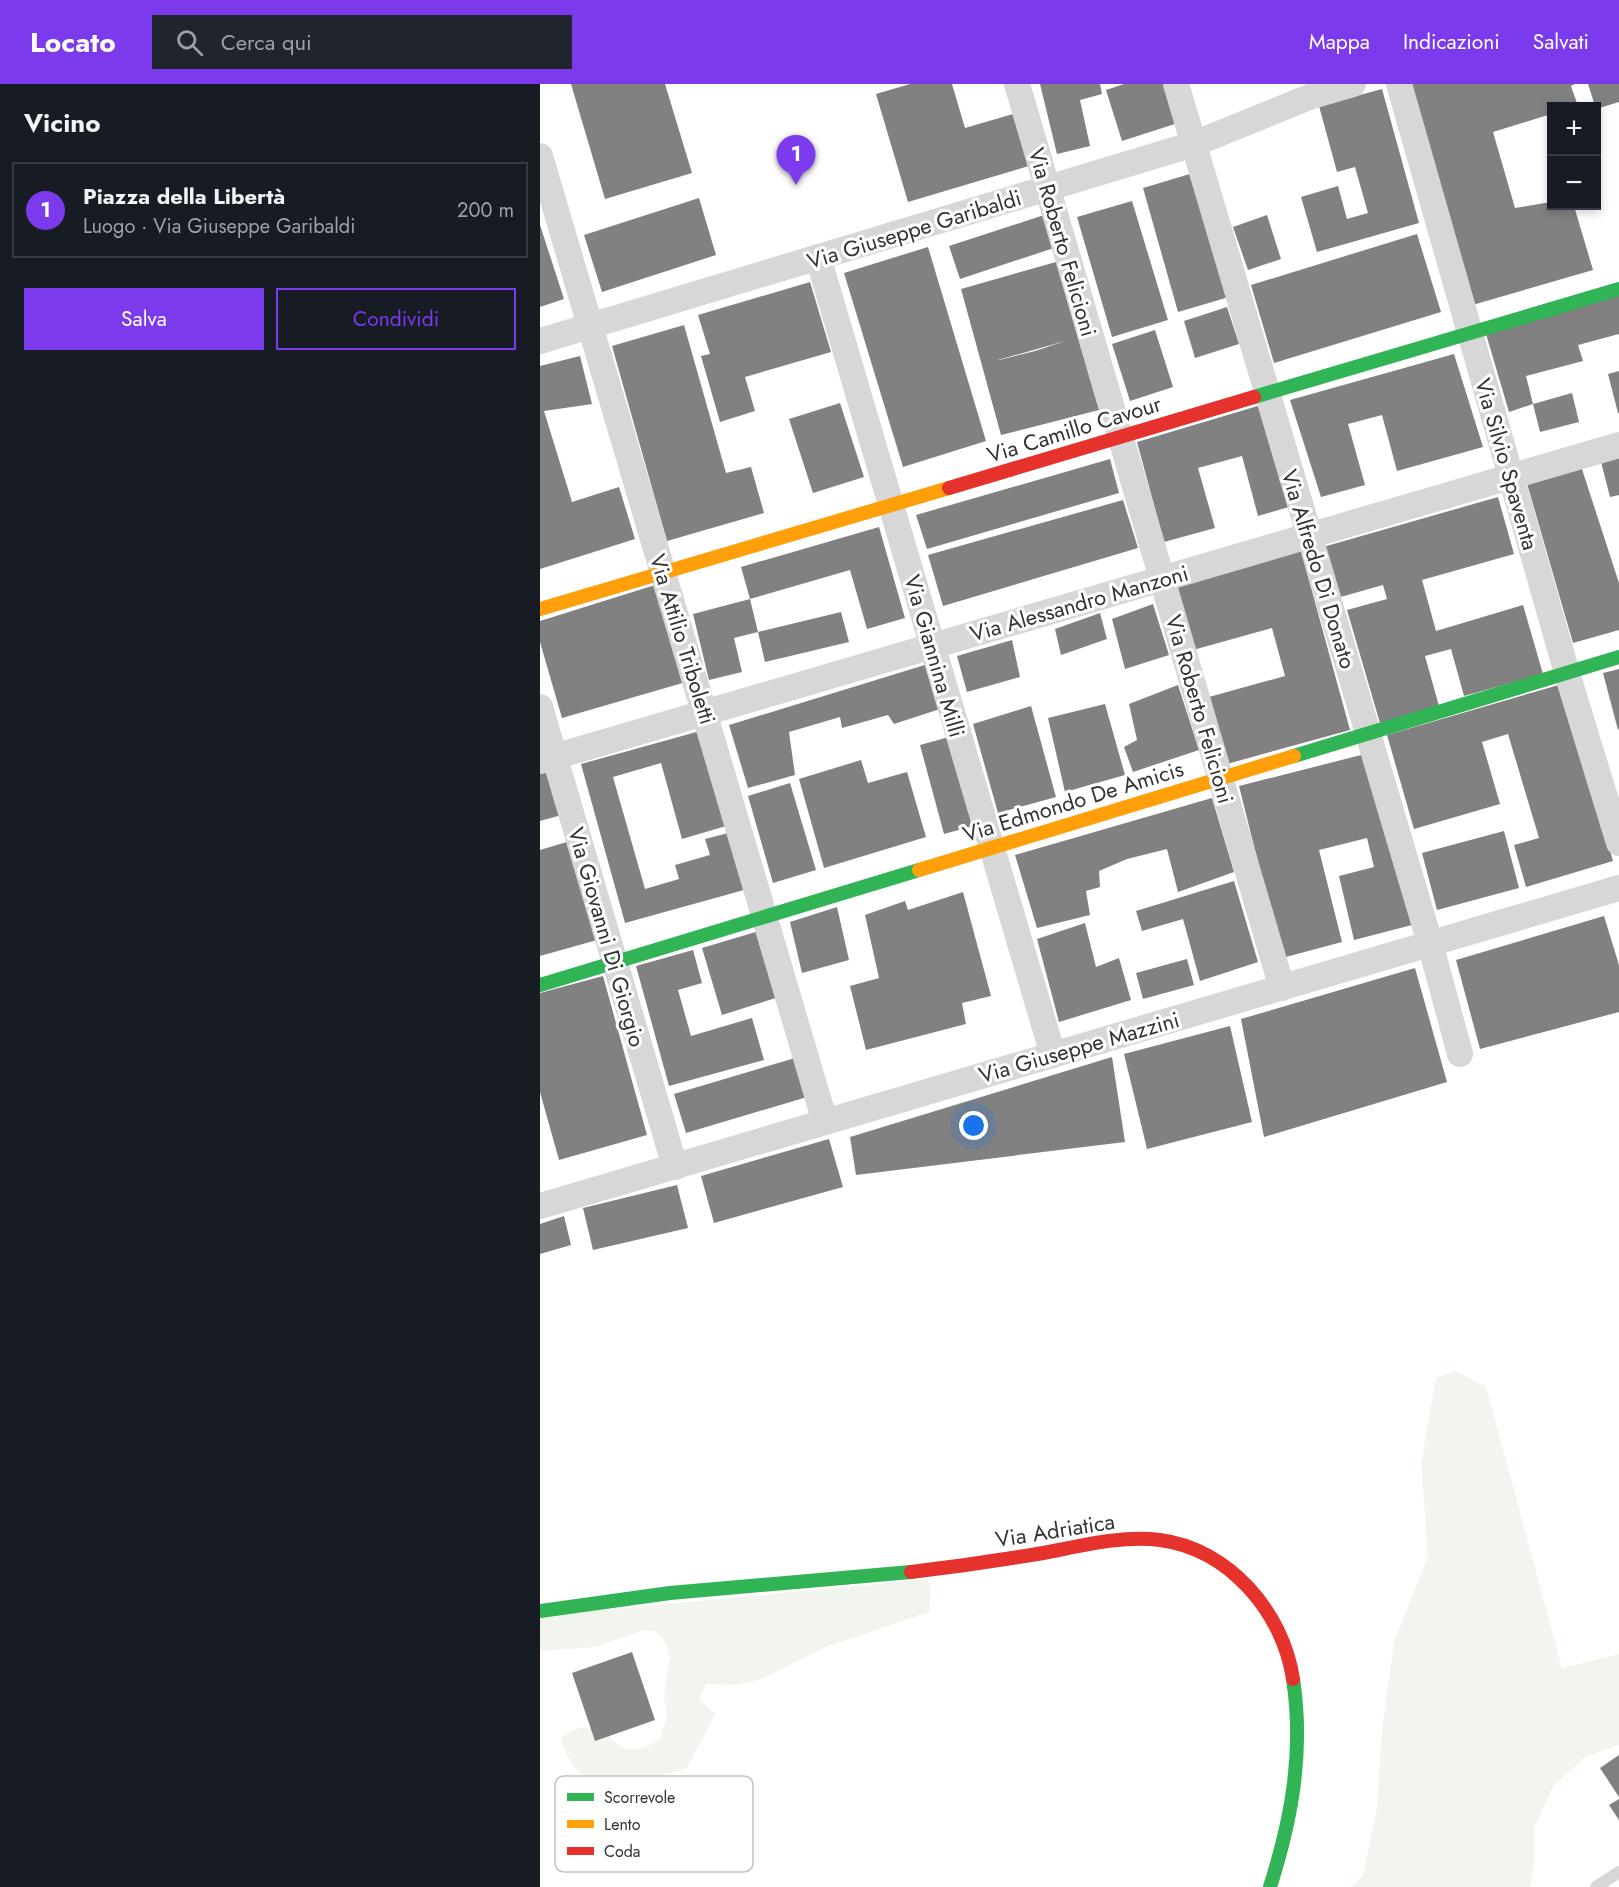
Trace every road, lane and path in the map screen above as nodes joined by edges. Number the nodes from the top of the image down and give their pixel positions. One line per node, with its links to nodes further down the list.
1 (1017, 84): 7 (street, Via Roberto Felicioni)
2 (1176, 84): 5 (street, Via Alfredo Di Donato)
3 (1353, 84): 5 (street, Via Giuseppe Garibaldi)
4 (1399, 84): 11 (street, Via Silvio Spaventa)
5 (1194, 144): 7 (street, Via Giuseppe Garibaldi); 13 (street, Via Alfredo Di Donato)
6 (540, 156): 10 (street, Via Attilio Triboletti)
7 (1048, 189): 8 (street, Via Giuseppe Garibaldi); 14 (street, Via Roberto Felicioni)
8 (818, 257): 10 (street, Via Giuseppe Garibaldi); 17 (street, Via Giannina Milli)
9 (1619, 289): 11 (street, Via Camillo Cavour)
10 (589, 327): 12 (street, Via Giuseppe Garibaldi); 19 (street, Via Attilio Triboletti)
11 (1469, 334): 13 (street, Via Camillo Cavour); 16 (street, Via Silvio Spaventa)
12 (540, 341)
13 (1267, 393): 14 (street, Via Camillo Cavour); 18 (street, Via Alfredo Di Donato)
14 (1120, 437): 17 (street, Via Camillo Cavour); 20 (street, Via Roberto Felicioni)
15 (1619, 445): 16 (street, Via Alessandro Manzoni)
16 (1512, 477): 18 (street, Via Alessandro Manzoni); 24 (street, Via Silvio Spaventa)
17 (891, 505): 19 (street, Via Camillo Cavour); 22 (street, Via Giannina Milli)
18 (1310, 536): 20 (street, Via Alessandro Manzoni); 27 (street, Via Alfredo Di Donato)
19 (663, 573): 21 (street, Via Camillo Cavour); 26 (street, Via Attilio Triboletti)
20 (1162, 579): 22 (street, Via Alessandro Manzoni); 29 (street, Via Roberto Felicioni)
21 (540, 609)
22 (932, 646): 26 (street, Via Alessandro Manzoni); 31 (street, Via Giannina Milli)
23 (1619, 657): 24 (street, Via Edmondo De Amicis)
24 (1567, 673): 27 (street, Via Edmondo De Amicis); 30 (street, Via Silvio Spaventa)
25 (540, 707): 28 (street, Via Giovanni Di Giorgio)
26 (705, 713): 28 (street, Via Alessandro Manzoni); 33 (street, Via Attilio Triboletti)
27 (1368, 734): 29 (street, Via Edmondo De Amicis); 34 (street, Via Alfredo Di Donato)
28 (547, 759): 35 (street, Via Giovanni Di Giorgio)
29 (1220, 778): 31 (street, Via Edmondo De Amicis); 37 (street, Via Roberto Felicioni)
30 (1619, 843)
31 (992, 848): 33 (street, Via Edmondo De Amicis); 39 (street, Via Giannina Milli)
32 (1619, 888): 34 (street, Via Giuseppe Mazzini)
33 (766, 917): 35 (street, Via Edmondo De Amicis); 40 (street, Via Attilio Triboletti)
34 (1430, 943): 37 (street, Via Giuseppe Mazzini); 38 (street, Via Alfredo Di Donato)
35 (615, 963): 36 (street, Via Edmondo De Amicis); 41 (street, Via Giovanni Di Giorgio)
36 (540, 985)
37 (1282, 988): 39 (street, Via Giuseppe Mazzini)
38 (1460, 1054)
39 (1053, 1055): 40 (street, Via Giuseppe Mazzini)
40 (825, 1122): 41 (street, Via Giuseppe Mazzini)
41 (675, 1167): 42 (street, Via Giuseppe Mazzini)
42 (540, 1206)
43 (540, 1611): 45 (street, Via Adriatica)
44 (1619, 1872): 46 (lane)
45 (1270, 1887)
46 (1596, 1887)

